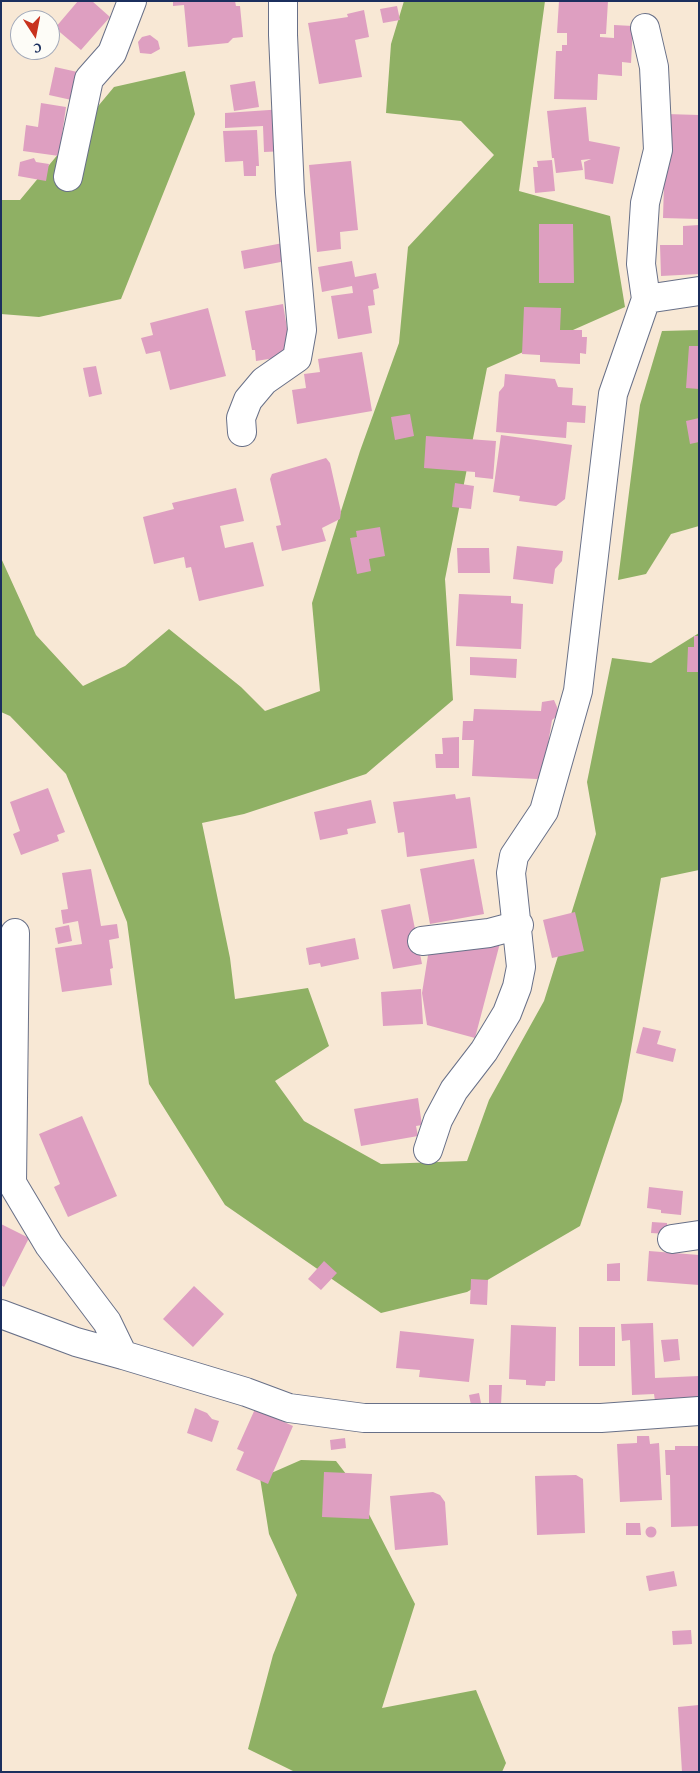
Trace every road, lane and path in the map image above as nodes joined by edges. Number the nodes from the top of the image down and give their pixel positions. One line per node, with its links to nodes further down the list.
1 (132, 1): 4 (street)
2 (284, 1): 7 (street)
3 (645, 28): 6 (street)
4 (68, 178)
5 (699, 291): 6 (street)
6 (646, 299): 8 (street)
7 (242, 432)
8 (518, 925): 10 (street); 11 (street)
9 (15, 933): 15 (street)
10 (422, 941)
11 (428, 1150)
12 (699, 1235): 13 (street)
13 (672, 1239)
14 (1, 1314): 15 (street)
15 (123, 1356): 16 (street)
16 (699, 1412)

